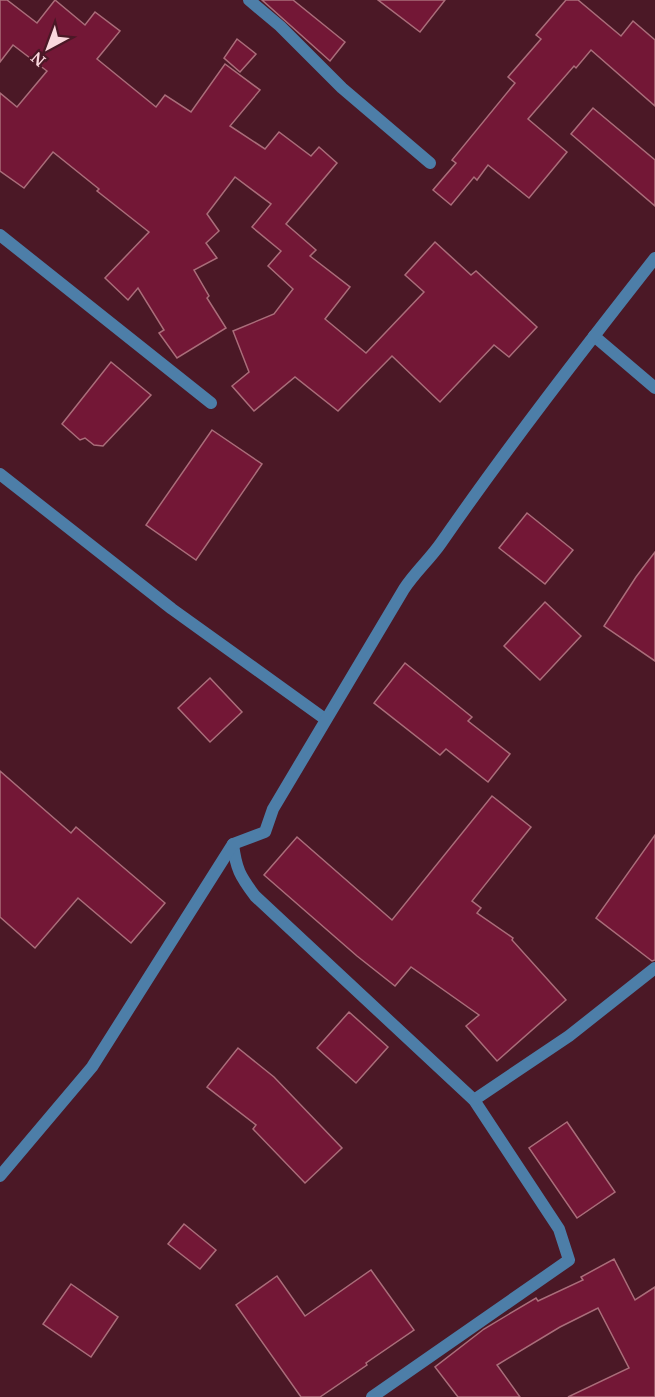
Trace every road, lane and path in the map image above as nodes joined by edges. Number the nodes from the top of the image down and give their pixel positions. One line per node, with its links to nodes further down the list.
1 (249, 0): 2 (street)
2 (430, 164)
3 (0, 235): 7 (street)
4 (655, 258): 5 (street)
5 (594, 336): 6 (street); 9 (street)
6 (655, 388)
7 (211, 403)
8 (0, 474): 9 (street)
9 (325, 719): 10 (street)
10 (233, 844): 12 (street); 13 (street)
11 (655, 968): 12 (street)
12 (474, 1101): 14 (street)
13 (0, 1176)
14 (372, 1397)

